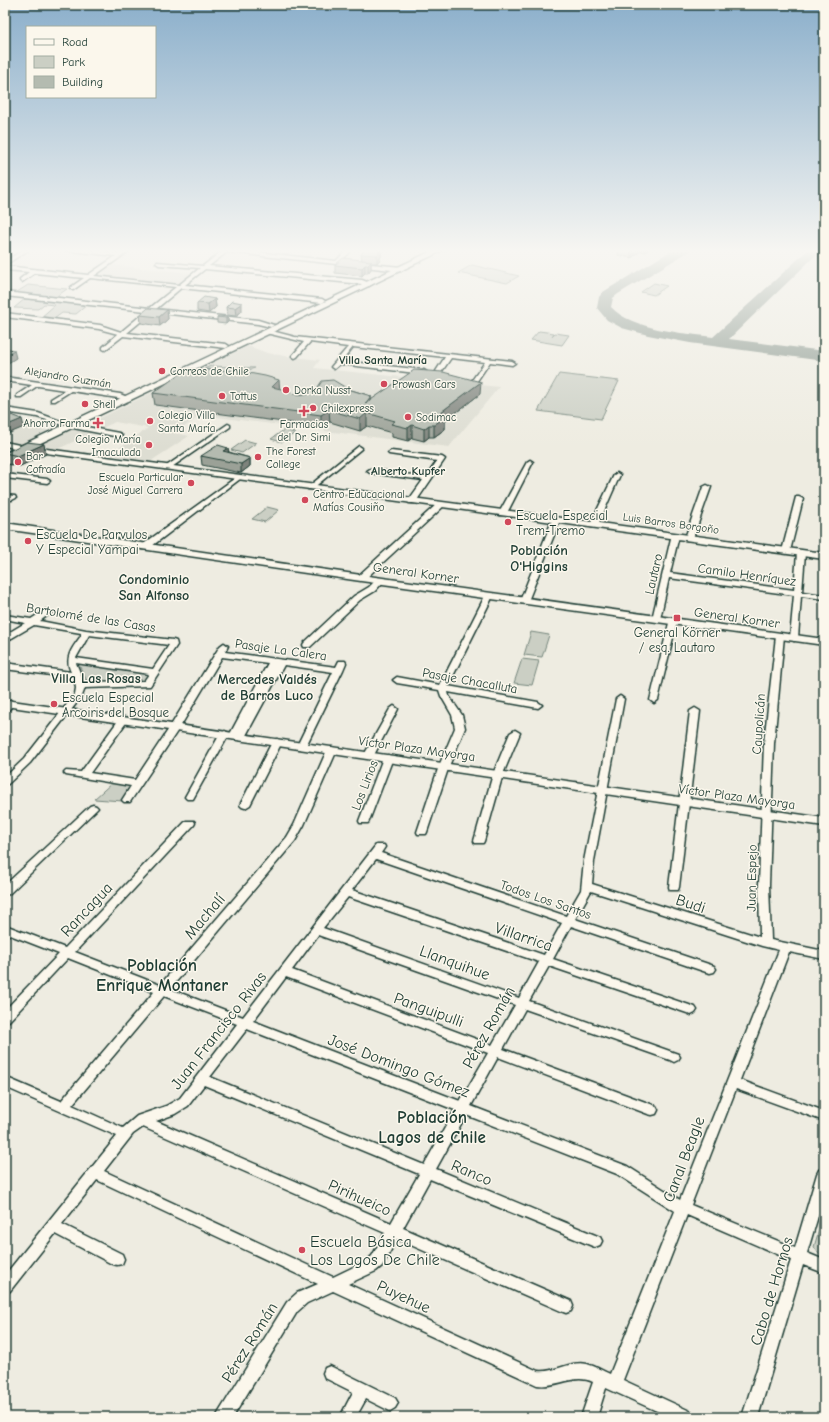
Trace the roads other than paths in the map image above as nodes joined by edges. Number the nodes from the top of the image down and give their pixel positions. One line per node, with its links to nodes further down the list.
1 (8, 315): 7 (street)
2 (146, 315): 7 (street)
3 (199, 315): 6 (street)
4 (295, 315): 6 (main road)
5 (297, 315): 6 (main road)
6 (269, 329): 8 (street); 10 (main road); 23 (main road)
7 (123, 334): 10 (street); 11 (street)
8 (309, 340): 9 (street); 12 (street)
9 (352, 345): 13 (street); 16 (street)
10 (226, 346): 23 (main road)
11 (105, 348)
12 (295, 356)
13 (449, 356): 14 (street); 16 (street)
14 (488, 360): 15 (street); 19 (street)
15 (512, 363)
16 (438, 373): 18 (street)
17 (5, 379): 20 (street, Alejandro Guzmán)
18 (434, 380)
19 (473, 383)
20 (37, 384): 21 (street, Alejandro Guzmán); 22 (street)
21 (71, 389): 23 (street, Alejandro Guzmán); 24 (street)
22 (19, 396)
23 (124, 398): 26 (main road)
24 (53, 400)
25 (5, 410): 26 (street)
26 (67, 425): 28 (street); 30 (main road)
27 (228, 426): 36 (street)
28 (119, 435)
29 (5, 444): 30 (street, Luis Barros Borgoño)
30 (20, 447): 32 (main road); 34 (main road); 36 (street, Luis Barros Borgoño)
31 (358, 448): 44 (street)
32 (5, 451)
33 (391, 453): 41 (street)
34 (5, 457)
35 (530, 462): 48 (street)
36 (167, 468): 40 (street, Luis Barros Borgoño)
37 (370, 471): 41 (street)
38 (616, 475): 50 (street)
39 (5, 476): 42 (street)
40 (238, 478): 44 (street, Luis Barros Borgoño); 54 (street)
41 (428, 479): 46 (street)
42 (47, 481)
43 (707, 487): 53 (street)
44 (310, 488): 46 (street, Luis Barros Borgoño)
45 (799, 499): 55 (street)
46 (412, 501): 47 (street, Luis Barros Borgoño)
47 (441, 505): 48 (street, Luis Barros Borgoño); 59 (street)
48 (503, 513): 49 (street, Luis Barros Borgoño)
49 (556, 520): 50 (street, Luis Barros Borgoño); 64 (street)
50 (594, 525): 52 (street, Luis Barros Borgoño)
51 (5, 526): 54 (street, General Korner)
52 (675, 536): 53 (street, Luis Barros Borgoño); 58 (street, Lautaro)
53 (689, 538): 55 (street, Luis Barros Borgoño)
54 (145, 547): 59 (street, General Korner)
55 (786, 551): 56 (street, Luis Barros Borgoño)
56 (801, 553): 57 (street, Luis Barros Borgoño); 61 (street)
57 (824, 556)
58 (666, 575): 61 (street, Camilo Henríquez); 67 (street, Lautaro)
59 (361, 578): 60 (street, General Korner)
60 (380, 581): 62 (street, General Korner); 75 (street)
61 (798, 593): 63 (street, Camilo Henríquez); 73 (street)
62 (489, 596): 64 (street, General Korner); 82 (street)
63 (824, 597)
64 (524, 600): 67 (street, General Korner)
65 (48, 612): 69 (street)
66 (5, 617): 69 (street, Bartolomé de las Casas)
67 (656, 619): 68 (street, General Korner)
68 (673, 621): 71 (street, General Korner); 84 (street)
69 (32, 622): 70 (street, Bartolomé de las Casas); 72 (street)
70 (85, 632): 76 (street); 79 (street, Bartolomé de las Casas)
71 (780, 636): 73 (street, General Korner); 111 (street, Caupolicán)
72 (6, 638)
73 (794, 638): 74 (street, General Korner)
74 (824, 642)
75 (307, 645)
76 (72, 660): 79 (street); 81 (street)
77 (277, 662): 91 (street, Pasaje La Calera); 93 (street); 95 (street, Pasaje La Calera)
78 (5, 666): 81 (street)
79 (155, 672): 81 (street)
80 (397, 680): 82 (street, Pasaje Chacalluta)
81 (80, 681): 88 (street)
82 (443, 688): 86 (street, Pasaje Chacalluta); 99 (street)
83 (620, 699): 105 (street, Pérez Román)
84 (654, 700)
85 (7, 705): 88 (street, Víctor Plaza Mayorga)
86 (538, 706)
87 (394, 709): 97 (street)
88 (66, 711): 90 (street, Víctor Plaza Mayorga); 103 (street)
89 (695, 711): 108 (street)
90 (123, 720): 91 (street, Víctor Plaza Mayorga); 102 (street)
91 (175, 727): 93 (street, Víctor Plaza Mayorga); 104 (street)
92 (514, 733): 101 (street)
93 (233, 736): 94 (street, Víctor Plaza Mayorga); 106 (street)
94 (277, 742): 95 (street, Víctor Plaza Mayorga); 109 (street)
95 (302, 746): 96 (street, Víctor Plaza Mayorga)
96 (332, 750): 97 (street, Víctor Plaza Mayorga); 132 (street, Machalí)
97 (369, 755): 98 (street, Víctor Plaza Mayorga)
98 (388, 758): 99 (street, Víctor Plaza Mayorga); 112 (street, Los Lirios)
99 (444, 766): 101 (street, Víctor Plaza Mayorga); 115 (street)
100 (69, 773): 102 (street)
101 (498, 774): 105 (street, Víctor Plaza Mayorga); 116 (street)
102 (84, 775): 104 (street)
103 (5, 782)
104 (138, 784): 107 (street)
105 (602, 790): 108 (street, Víctor Plaza Mayorga); 118 (street, Pérez Román)
106 (190, 797)
107 (128, 800)
108 (684, 802): 111 (street, Víctor Plaza Mayorga); 119 (street)
109 (245, 805)
110 (93, 808): 120 (street)
111 (767, 814): 113 (street, Víctor Plaza Mayorga); 125 (street, Juan Espejo)
112 (364, 821)
113 (824, 822)
114 (190, 823): 127 (street, Rancagua)
115 (422, 832)
116 (479, 841)
117 (377, 851): 121 (street, Juan Francisco Rivas); 122 (street, Todos Los Santos)
118 (587, 886): 122 (street, Pérez Román); 125 (street, Budi)
119 (674, 887)
120 (5, 891)
121 (346, 892): 124 (street, Juan Francisco Rivas); 129 (street, Villarrica)
122 (568, 921): 129 (street, Pérez Román); 130 (street, Todos Los Santos)
123 (5, 928): 127 (street, José Domingo Gómez)
124 (316, 930): 131 (street, Juan Francisco Rivas); 133 (street, Llanquihue)
125 (766, 943): 126 (street, Budi)
126 (785, 948): 128 (street, Budi); 141 (street, Canal Beagle)
127 (67, 952): 132 (street, José Domingo Gómez); 135 (street, Rancagua)
128 (824, 955)
129 (546, 960): 133 (street, Pérez Román); 134 (street, Villarrica)
130 (710, 969)
131 (284, 972): 136 (street, Juan Francisco Rivas); 137 (street, Panguipulli)
132 (163, 990): 136 (street, José Domingo Gómez); 142 (street, Machalí)
133 (522, 1003): 137 (street, Pérez Román); 138 (street, Llanquihue)
134 (691, 1010)
135 (5, 1018)
136 (245, 1022): 139 (street, Juan Francisco Rivas); 143 (street, José Domingo Gómez)
137 (495, 1051): 143 (street, Pérez Román); 144 (street, Panguipulli)
138 (674, 1057)
139 (202, 1079): 146 (street, Juan Francisco Rivas); 148 (street, Ranco)
140 (5, 1082): 142 (street)
141 (732, 1082): 145 (street); 151 (street, Canal Beagle)
142 (63, 1107): 147 (street)
143 (463, 1108): 148 (street, Pérez Román); 151 (street, José Domingo Gómez)
144 (652, 1110)
145 (824, 1116)
146 (141, 1120): 147 (street, Juan Francisco Rivas); 153 (street, Pirihueico)
147 (125, 1134): 149 (street, Juan Francisco Rivas)
148 (427, 1172): 153 (street, Pérez Román); 154 (street, Ranco)
149 (94, 1173): 152 (street, Juan Francisco Rivas); 158 (street, Puyehue)
150 (824, 1174): 155 (street, Cabo de Hornos)
151 (683, 1208): 155 (street, José Domingo Gómez); 162 (street, Canal Beagle)
152 (52, 1226): 156 (street); 159 (street, Juan Francisco Rivas)
153 (394, 1231): 158 (street, Pérez Román); 160 (street, Pirihueico)
154 (595, 1241)
155 (799, 1256): 157 (street, José Domingo Gómez); 169 (street, Cabo de Hornos)
156 (117, 1259)
157 (824, 1267)
158 (334, 1283): 162 (street, Puyehue); 165 (street, Pérez Román)
159 (5, 1286)
160 (566, 1306)
161 (330, 1373): 163 (street)
162 (608, 1381): 167 (street, Canal Beagle); 168 (street, Puyehue)
163 (363, 1390): 164 (street); 166 (street)
164 (390, 1403)
165 (224, 1417)
166 (348, 1417)
167 (589, 1417)
168 (687, 1417)
169 (750, 1417)

